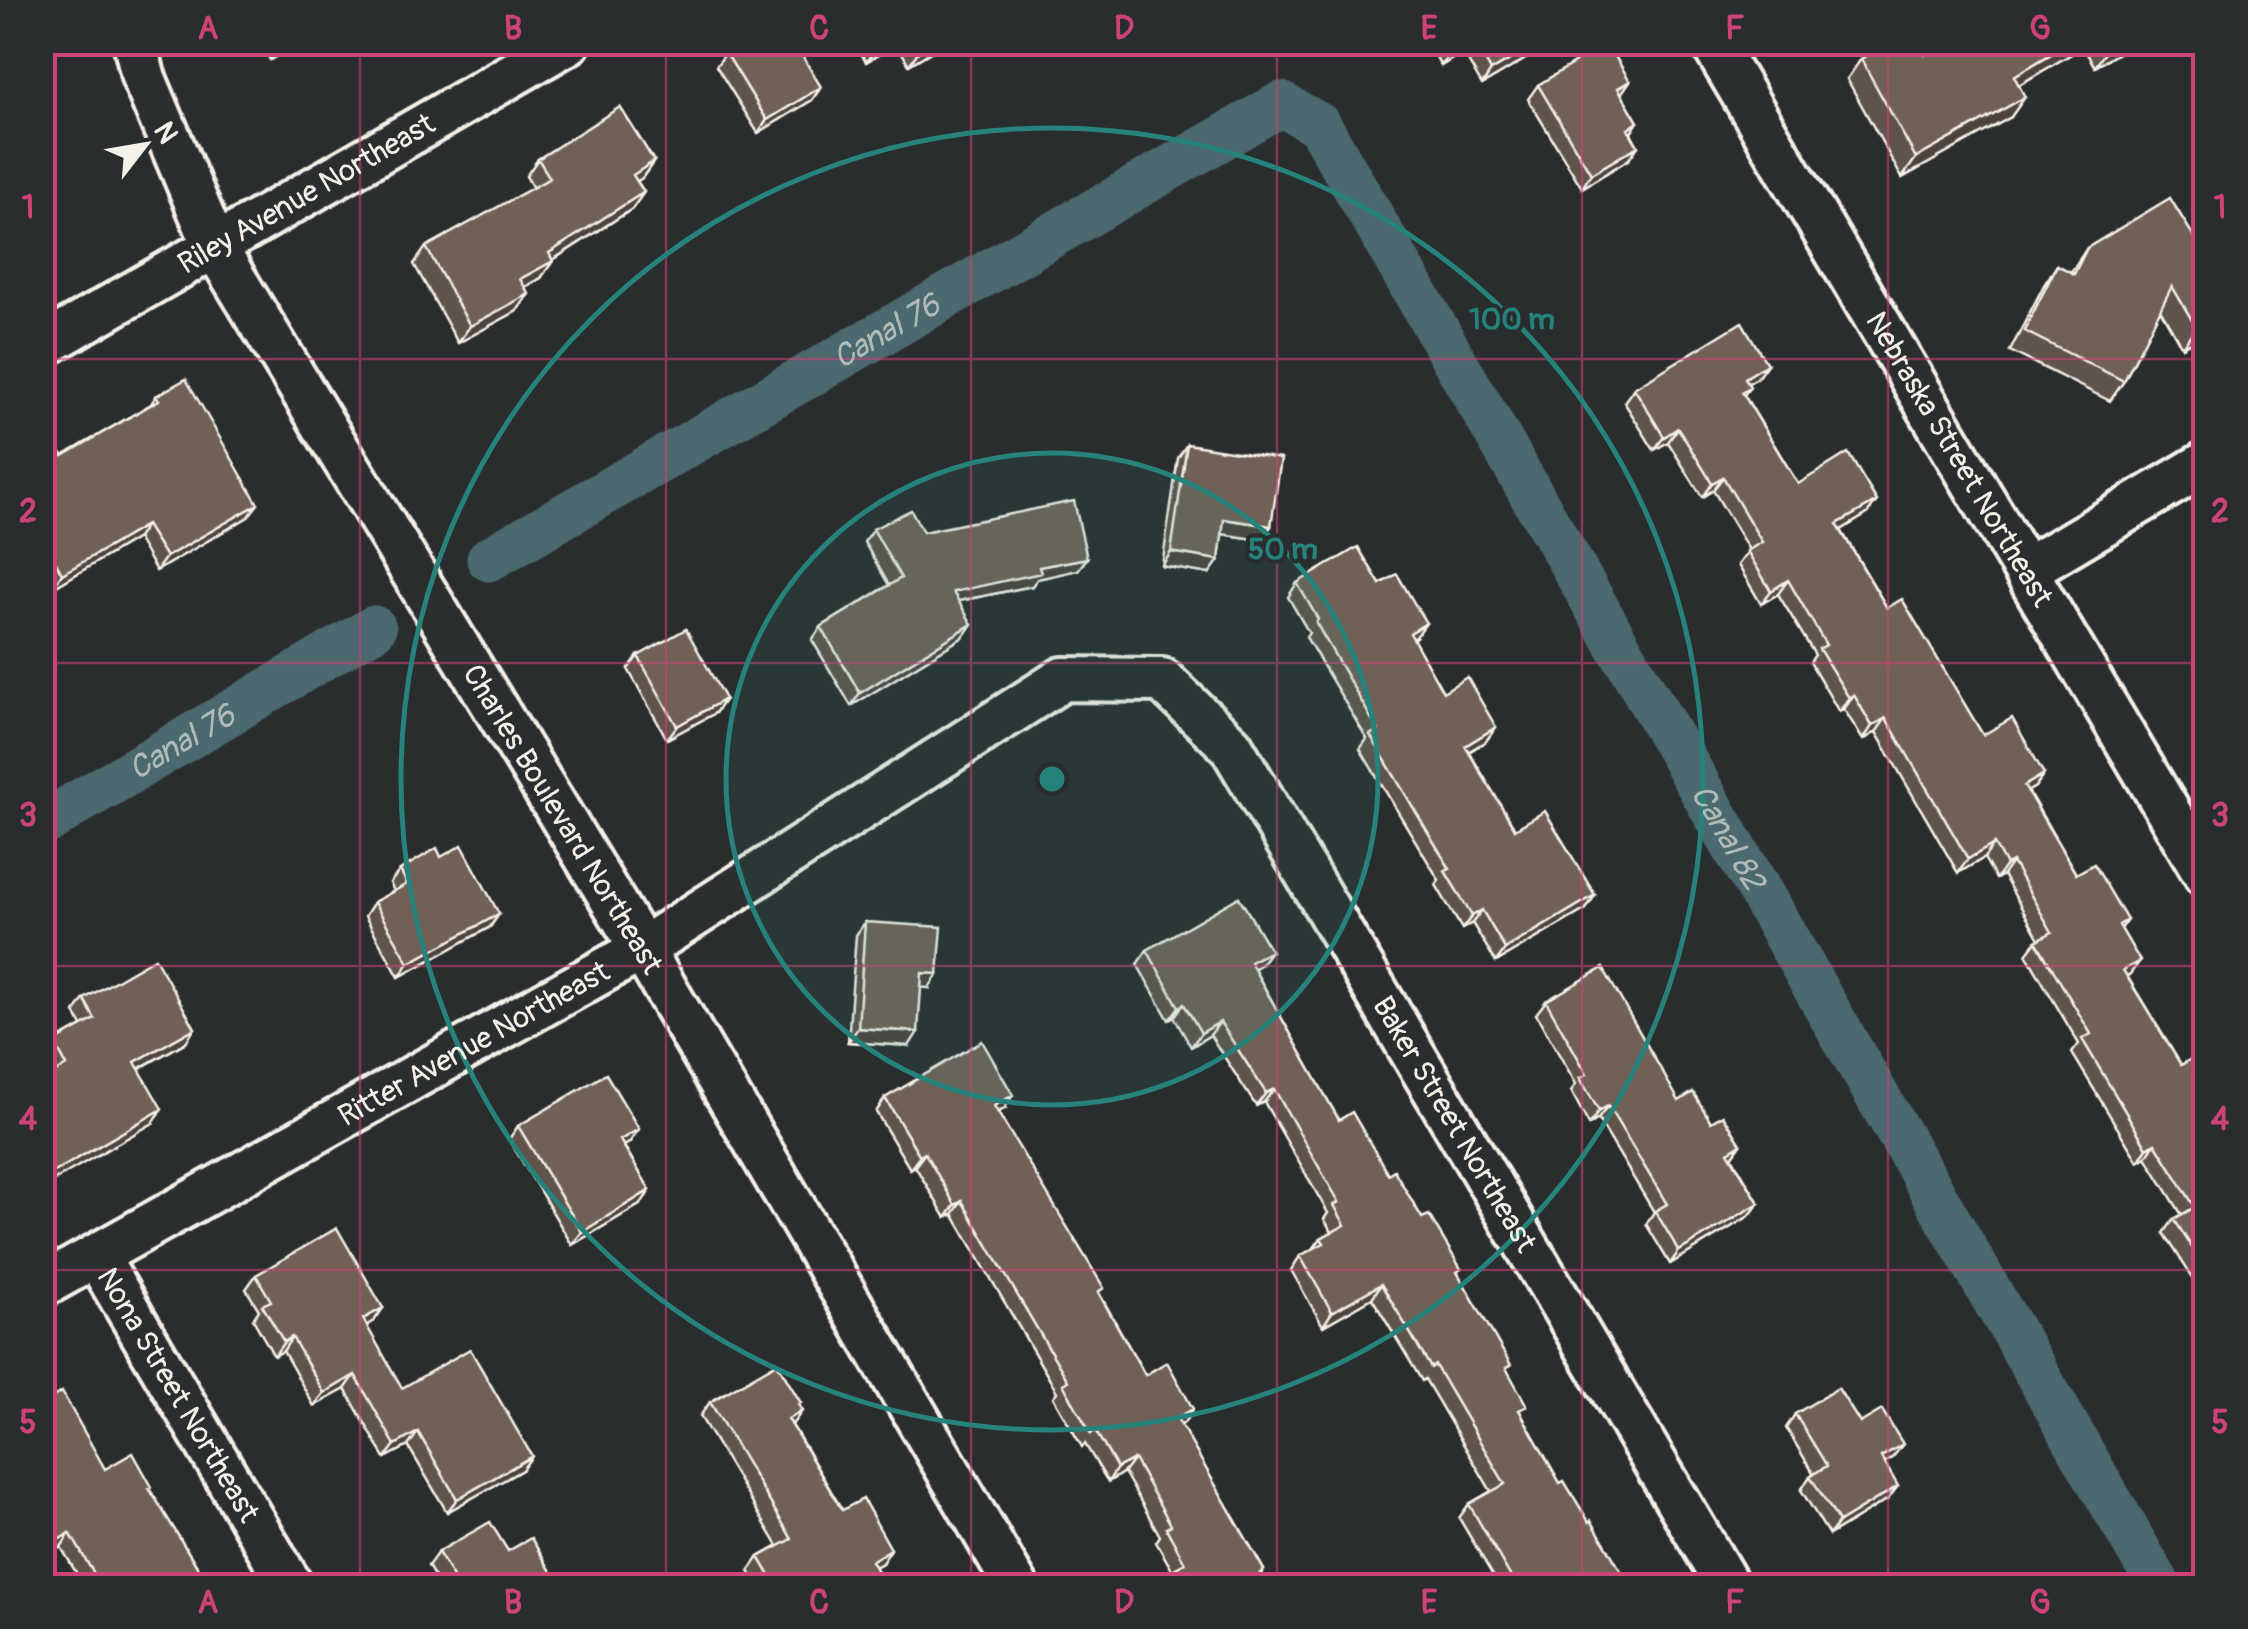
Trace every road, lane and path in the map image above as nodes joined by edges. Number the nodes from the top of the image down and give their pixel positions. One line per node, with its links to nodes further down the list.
1 (135, 42): 4 (street, Charles Boulevard Northeast)
2 (569, 42): 4 (street, Riley Avenue Northeast)
3 (1725, 47): 7 (street, Nebraska Street Northeast)
4 (215, 247): 5 (street, Riley Avenue Northeast); 10 (street, Charles Boulevard Northeast)
5 (42, 346)
6 (2206, 463): 7 (street)
7 (2026, 570): 9 (street, Nebraska Street Northeast)
8 (1162, 680): 10 (street, Ritter Avenue Northeast); 15 (street, Baker Street Northeast)
9 (2206, 875)
10 (642, 948): 11 (street, Ritter Avenue Northeast); 14 (street, Charles Boulevard Northeast)
11 (97, 1257): 12 (street, Ritter Avenue Northeast); 13 (street, Nona Street Northeast)
12 (42, 1286)
13 (291, 1586)
14 (1016, 1586)
15 (1728, 1586)

